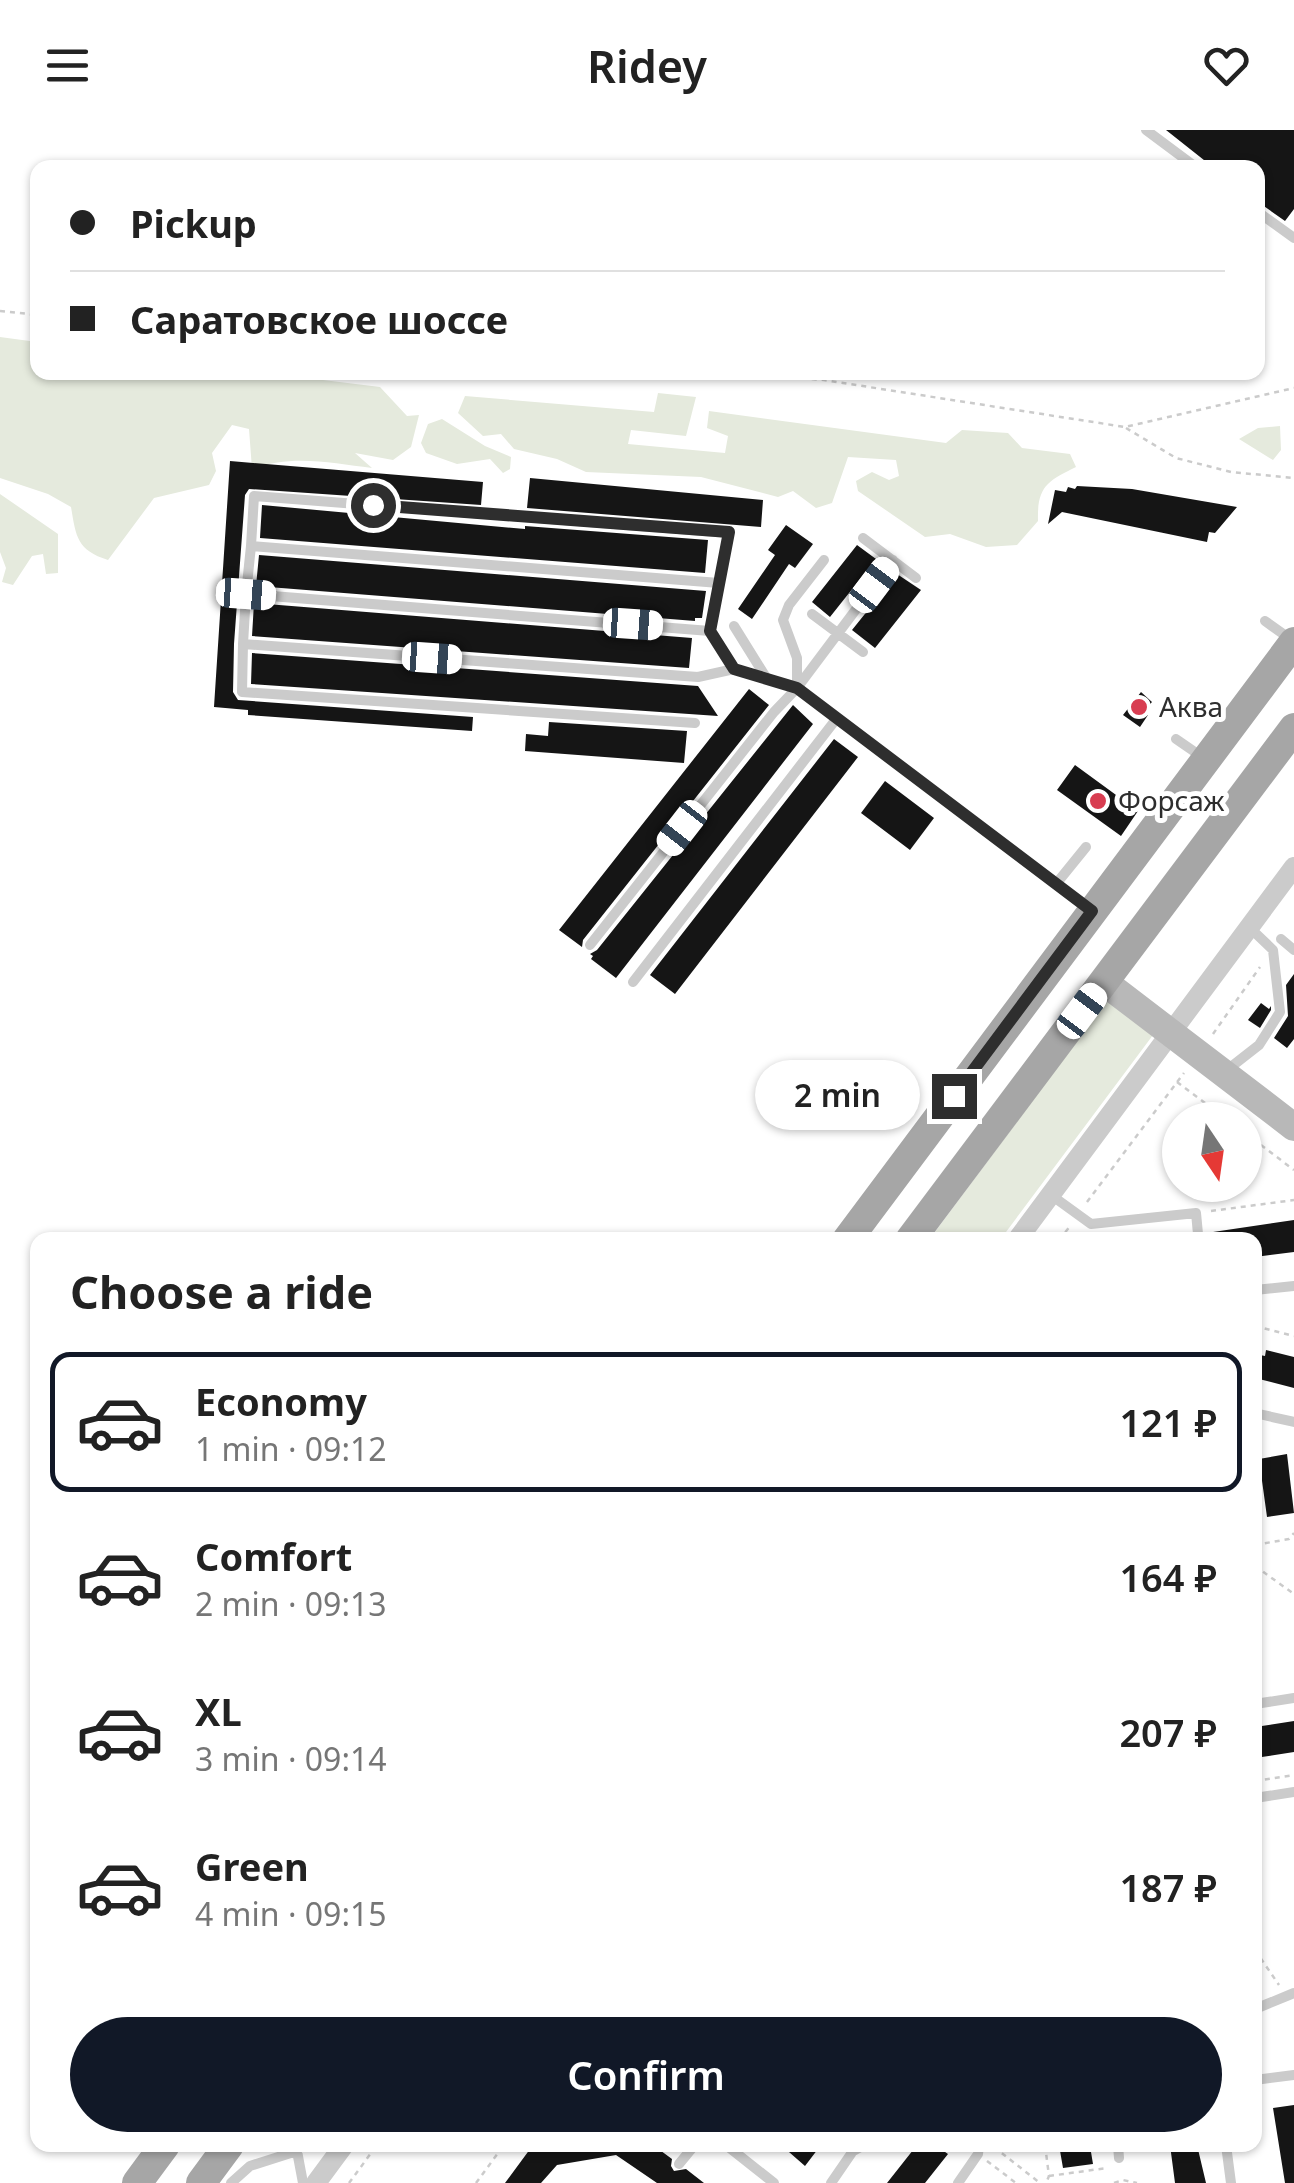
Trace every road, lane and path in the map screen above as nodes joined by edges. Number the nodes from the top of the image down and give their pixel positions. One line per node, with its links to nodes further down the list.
1 (1146, 130): 2 (lane)
2 (1186, 160)
3 (1265, 217): 4 (lane)
4 (1294, 238)
5 (0, 311): 6 (path)
6 (30, 314)
7 (824, 380): 9 (path)
8 (1294, 388): 9 (path)
9 (1124, 426): 10 (path)
10 (1294, 478)
11 (863, 538): 14 (lane)
12 (251, 546): 16 (lane); 16 (lane); 17 (lane)
13 (824, 560): 28 (lane)
14 (893, 560): 15 (lane); 22 (lane)
15 (916, 578)
16 (719, 584): 21 (lane)
17 (246, 594): 21 (lane); 24 (lane)
18 (812, 614): 22 (lane)
19 (1265, 622): 23 (lane)
20 (734, 626): 27 (lane)
21 (710, 631): 26 (lane)
22 (838, 634): 25 (lane); 28 (lane)
23 (1294, 642): 33 (main road)
24 (243, 644): 26 (lane); 30 (lane)
25 (863, 652)
26 (734, 669): 27 (lane)
27 (767, 679): 28 (lane)
28 (797, 688): 29 (lane); 42 (lane)
29 (838, 718): 34 (lane); 46 (lane)
30 (695, 723)
31 (1294, 728): 47 (main road)
32 (1176, 740): 33 (lane)
33 (1206, 760): 39 (main road)
34 (990, 834): 35 (lane); 38 (lane)
35 (982, 845)
36 (1086, 847): 38 (lane)
37 (1294, 866): 40 (street)
38 (1056, 884): 39 (lane)
39 (1092, 911): 45 (main road)
40 (1249, 927): 43 (lane); 48 (street)
41 (1281, 939): 44 (lane)
42 (590, 945)
43 (1273, 950): 49 (path); 50 (lane)
44 (1294, 950)
45 (1062, 951): 47 (main road); 60 (main road)
46 (633, 982)
47 (1104, 982): 48 (street); 61 (main road)
48 (1170, 1034): 49 (street); 56 (street)
49 (1198, 1055): 50 (street); 51 (path)
50 (1222, 1073): 53 (street)
51 (1177, 1082): 52 (path); 59 (path)
52 (1204, 1102)
53 (1294, 1127)
54 (1262, 1146): 55 (path)
55 (1294, 1170)
56 (1050, 1194): 59 (lane); 62 (street)
57 (1294, 1200): 58 (path)
58 (1196, 1213): 59 (lane); 64 (lane)
59 (1078, 1214): 63 (path)
60 (852, 1232)
61 (916, 1232)
62 (1022, 1232)
63 (1066, 1232)
64 (1198, 1232)
65 (1294, 1286): 66 (lane)
66 (1262, 1289)
67 (1262, 1328): 68 (path)
68 (1294, 1336)
69 (1262, 1415): 70 (lane)
70 (1294, 1422)
71 (1294, 1534): 72 (path)
72 (1262, 1544)
73 (1262, 1571): 74 (path)
74 (1294, 1594)
75 (1294, 1698): 76 (lane)
76 (1262, 1703)
77 (1294, 1774): 78 (path)
78 (1262, 1779)
79 (1294, 1792): 80 (lane)
80 (1262, 1797)
81 (1262, 1959): 82 (path)
82 (1290, 1994): 83 (lane)
83 (1262, 2006)
84 (1294, 2075): 85 (lane)
85 (1262, 2079)
86 (160, 2152): 105 (main road)
87 (225, 2152): 106 (main road)
88 (288, 2152): 107 (lane)
89 (300, 2152): 108 (lane)
90 (339, 2152): 109 (street)
91 (372, 2152): 110 (path)
92 (499, 2152): 111 (path)
93 (688, 2152): 103 (lane)
94 (735, 2152): 112 (lane)
95 (852, 2152): 113 (lane)
96 (978, 2152): 114 (lane)
97 (981, 2152): 115 (path)
98 (1001, 2152): 116 (path)
99 (1046, 2152): 104 (path)
100 (1118, 2152): 102 (lane)
101 (1227, 2152): 119 (lane)
102 (1119, 2162): 104 (path)
103 (679, 2164)
104 (1049, 2176): 116 (path)
105 (136, 2183)
106 (201, 2183)
107 (231, 2183)
108 (304, 2183)
109 (316, 2183)
110 (349, 2183)
111 (476, 2183)
112 (774, 2183)
113 (831, 2183)
114 (958, 2183)
115 (1016, 2183)
116 (1043, 2183)
117 (1114, 2183): 118 (path)
118 (1136, 2183)
119 (1230, 2183)

